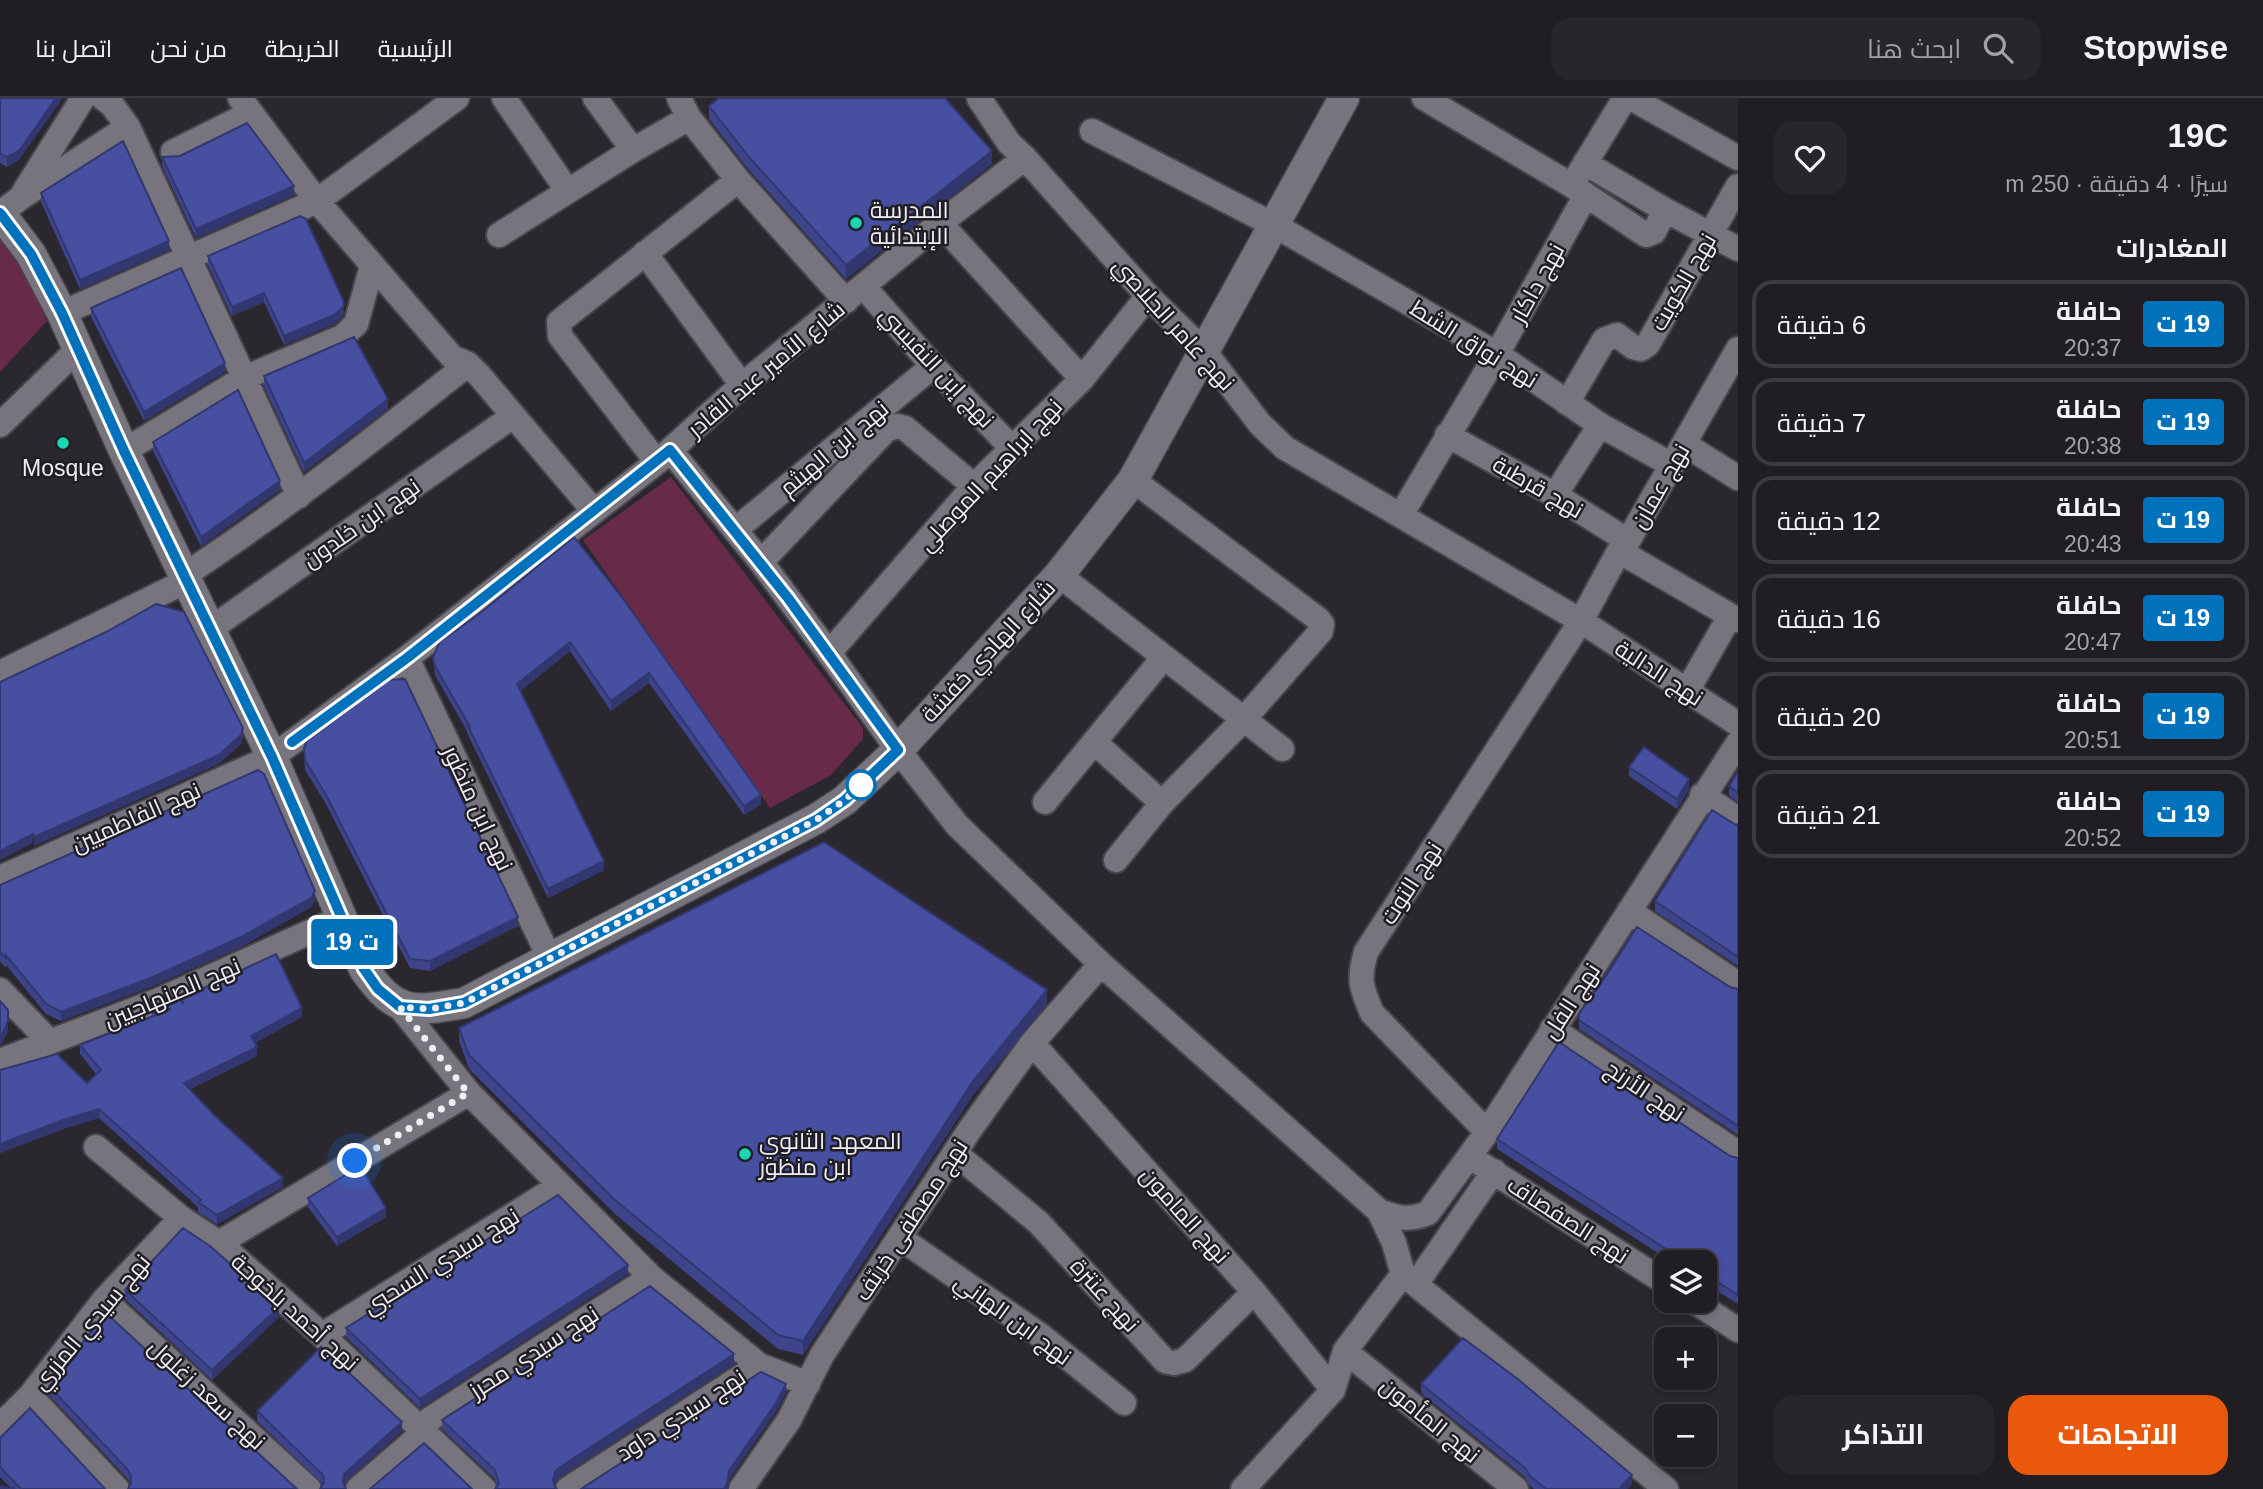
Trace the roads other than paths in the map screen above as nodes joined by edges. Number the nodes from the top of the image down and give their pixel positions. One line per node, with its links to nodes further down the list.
1 (83, 98): 25 (street)
2 (103, 98): 13 (street)
3 (457, 98): 24 (street)
4 (505, 98): 22 (street)
5 (595, 98): 15 (street)
6 (979, 98): 17 (street, نهج عامر الجلاصي)
7 (1344, 98): 28 (street, شارع الهادي خفشة)
8 (1424, 98): 23 (street)
9 (1625, 98): 19 (street, نهج داكار)
10 (1631, 98): 18 (street)
11 (245, 105): 16 (street); 24 (street)
12 (684, 108): 15 (street); 20 (street, نهج إبن النفيسي)
13 (128, 127): 25 (street); 33 (street)
14 (1092, 131): 28 (street, نهج نواق الشط)
15 (633, 150): 22 (street)
16 (173, 152)
17 (1025, 158): 27 (street, شارع الأمير عبد القادر); 36 (street, نهج عامر الجلاصي)
18 (1738, 158)
19 (1585, 163): 23 (street, نهج داكار); 26 (street)
20 (738, 180): 32 (street); 35 (street, نهج إبن النفيسي)
21 (1738, 186): 29 (street, نهج الكويت)
22 (567, 190): 30 (street)
23 (1579, 190): 26 (street); 40 (street, نهج داكار)
24 (317, 201): 33 (street); 34 (street)
25 (7, 208): 37 (street)
26 (1665, 211): 29 (street)
27 (940, 223): 35 (street, شارع الأمير عبد القادر); 45 (street)
28 (1274, 225): 39 (street, شارع الهادي خفشة); 40 (street, نهج نواق الشط)
29 (1711, 234): 31 (street); 47 (street, نهج الكويت)
30 (499, 236)
31 (1738, 249)
32 (645, 253): 46 (street); 55 (street)
33 (188, 257): 37 (street); 44 (street)
34 (372, 266): 41 (street); 44 (street)
35 (855, 294): 43 (street, نهج إبن النفيسي); 46 (street, شارع الأمير عبد القادر)
36 (1148, 296): 39 (street, نهج عامر الجلاصي); 45 (street, نهج ابراهيم الموصلي)
37 (62, 313): 38 (street)
38 (77, 350): 49 (street); 54 (street)
39 (1204, 351): 58 (street, شارع الهادي خفشة); 63 (street, نهج عامر الجلاصي)
40 (1497, 354): 47 (street, نهج نواق الشط); 51 (street, نهج داكار)
41 (468, 364): 48 (street); 60 (street)
42 (1734, 364): 52 (street, نهج عمان)
43 (933, 366): 53 (street, نهج إبن النفيسي); 64 (street, نهج ابن الهيثم)
44 (244, 378): 54 (street); 60 (street)
45 (1082, 379): 53 (street, نهج ابراهيم الموصلي)
46 (741, 385): 55 (street, شارع الأمير عبد القادر)
47 (1567, 403): 50 (street, نهج نواق الشط)
48 (513, 416): 62 (street); 71 (street, نهج ابن خلدون)
49 (0, 425)
50 (1600, 425): 56 (street, نهج نواق الشط); 61 (street)
51 (1447, 435): 61 (street, نهج قرطبة); 63 (street, نهج داكار)
52 (1684, 444): 56 (street, نهج عمان); 57 (street)
53 (1011, 447): 59 (street, نهج ابراهيم الموصلي)
54 (124, 451): 68 (street)
55 (663, 456): 62 (street, شارع الأمير عبد القادر); 64 (street)
56 (1672, 465): 65 (street, نهج عمان)
57 (1738, 478)
58 (1133, 480): 67 (street, شارع الهادي خفشة); 77 (street)
59 (974, 486): 66 (street); 72 (street, نهج ابراهيم الموصلي)
60 (299, 495): 68 (street)
61 (1555, 495): 65 (street, نهج قرطبة)
62 (594, 511): 74 (street, شارع الأمير عبد القادر)
63 (1401, 515): 70 (street, نهج عامر الجلاصي)
64 (735, 530): 66 (street)
65 (1623, 546): 69 (street, نهج قرطبة); 70 (street, نهج عمان)
66 (761, 562): 72 (street)
67 (1059, 575): 73 (street); 82 (street, شارع الهادي خفشة)
68 (185, 579): 71 (street); 75 (street)
69 (1734, 618): 76 (street)
70 (1581, 621): 76 (street, نهج الدالية); 102 (street, نهج التوت)
71 (209, 631): 83 (street)
72 (830, 653): 82 (street)
73 (1164, 657): 77 (street); 79 (street)
74 (407, 658): 83 (street, شارع الأمير عبد القادر); 92 (street, نهج ابن منظور)
75 (0, 673)
76 (1687, 691): 78 (street, نهج الدالية)
77 (1244, 719): 81 (street); 86 (street)
78 (1738, 724)
79 (1094, 743): 85 (street); 86 (street)
80 (1738, 743): 84 (street, نهج الفل)
81 (1282, 749)
82 (898, 750): 92 (street, شارع الهادي خفشة); 93 (street)
83 (272, 757): 89 (street, نهج الفاطميين); 91 (street)
84 (1702, 795): 87 (street); 90 (street, نهج الفل)
85 (1045, 802)
86 (1162, 803): 88 (street)
87 (1738, 819)
88 (1116, 860)
89 (0, 878)
90 (1629, 911): 94 (street); 97 (street, نهج الفل)
91 (341, 918): 96 (street); 98 (street, نهج الصنهاجيين)
92 (549, 957): 96 (street, شارع الهادي خفشة)
93 (1101, 964): 99 (street, نهج مصطفى خريّف); 109 (street)
94 (1738, 985)
95 (0, 990): 98 (street)
96 (400, 1007): 101 (street)
97 (1552, 1029): 102 (street, نهج الفل); 105 (street, نهج الأرنج)
98 (50, 1042): 100 (street, نهج الصنهاجيين)
99 (1032, 1043): 104 (street, نهج مصطفى خريّف); 116 (street, نهج المامون)
100 (0, 1061)
101 (468, 1093): 108 (street); 112 (street)
102 (1487, 1132): 106 (street, نهج الفل)
103 (96, 1147): 110 (street, نهج أحمد بلخوجة)
104 (955, 1153): 111 (street, نهج مصطفى خريّف); 116 (street, نهج عنترة)
105 (1738, 1153)
106 (1471, 1157): 107 (street, نهج الصفصاف); 109 (street, نهج الفل)
107 (1494, 1171): 113 (street, نهج الصفصاف); 115 (street)
108 (559, 1186): 114 (street); 120 (street, نهج سيدي السحبي)
109 (1379, 1211): 115 (street)
110 (181, 1218): 112 (street, نهج أحمد بلخوجة); 117 (street, نهج سيدي المزري)
111 (900, 1238): 123 (street, نهج مصطفى خريّف); 126 (street, نهج ابن الهاني)
112 (219, 1243): 120 (street, نهج أحمد بلخوجة)
113 (1654, 1275)
114 (650, 1277): 122 (street); 128 (street, نهج سيدي محرز)
115 (1409, 1279): 121 (street); 137 (street)
116 (1254, 1292): 124 (street, نهج المامون)
117 (104, 1300): 125 (street, نهج سيدي المزري); 130 (street, نهج سعد زغلول)
118 (1713, 1313): 119 (street)
119 (1738, 1329)
120 (322, 1335): 128 (street, نهج أحمد بلخوجة)
121 (1345, 1351): 124 (street); 136 (street, نهج المأمون)
122 (759, 1365): 123 (street); 133 (street, نهج سيدي داود)
123 (808, 1384): 134 (street, نهج مصطفى خريّف)
124 (1333, 1390): 135 (street)
125 (30, 1396): 127 (street, نهج سيدي المزري); 129 (street)
126 (1124, 1403)
127 (3, 1414)
128 (424, 1432): 131 (street, نهج سيدي محرز); 132 (street, نهج أحمد بلخوجة)
129 (117, 1489)
130 (309, 1489)
131 (358, 1489)
132 (484, 1489)
133 (568, 1489)
134 (741, 1489)
135 (1243, 1489)
136 (1516, 1489)
137 (1665, 1489)

